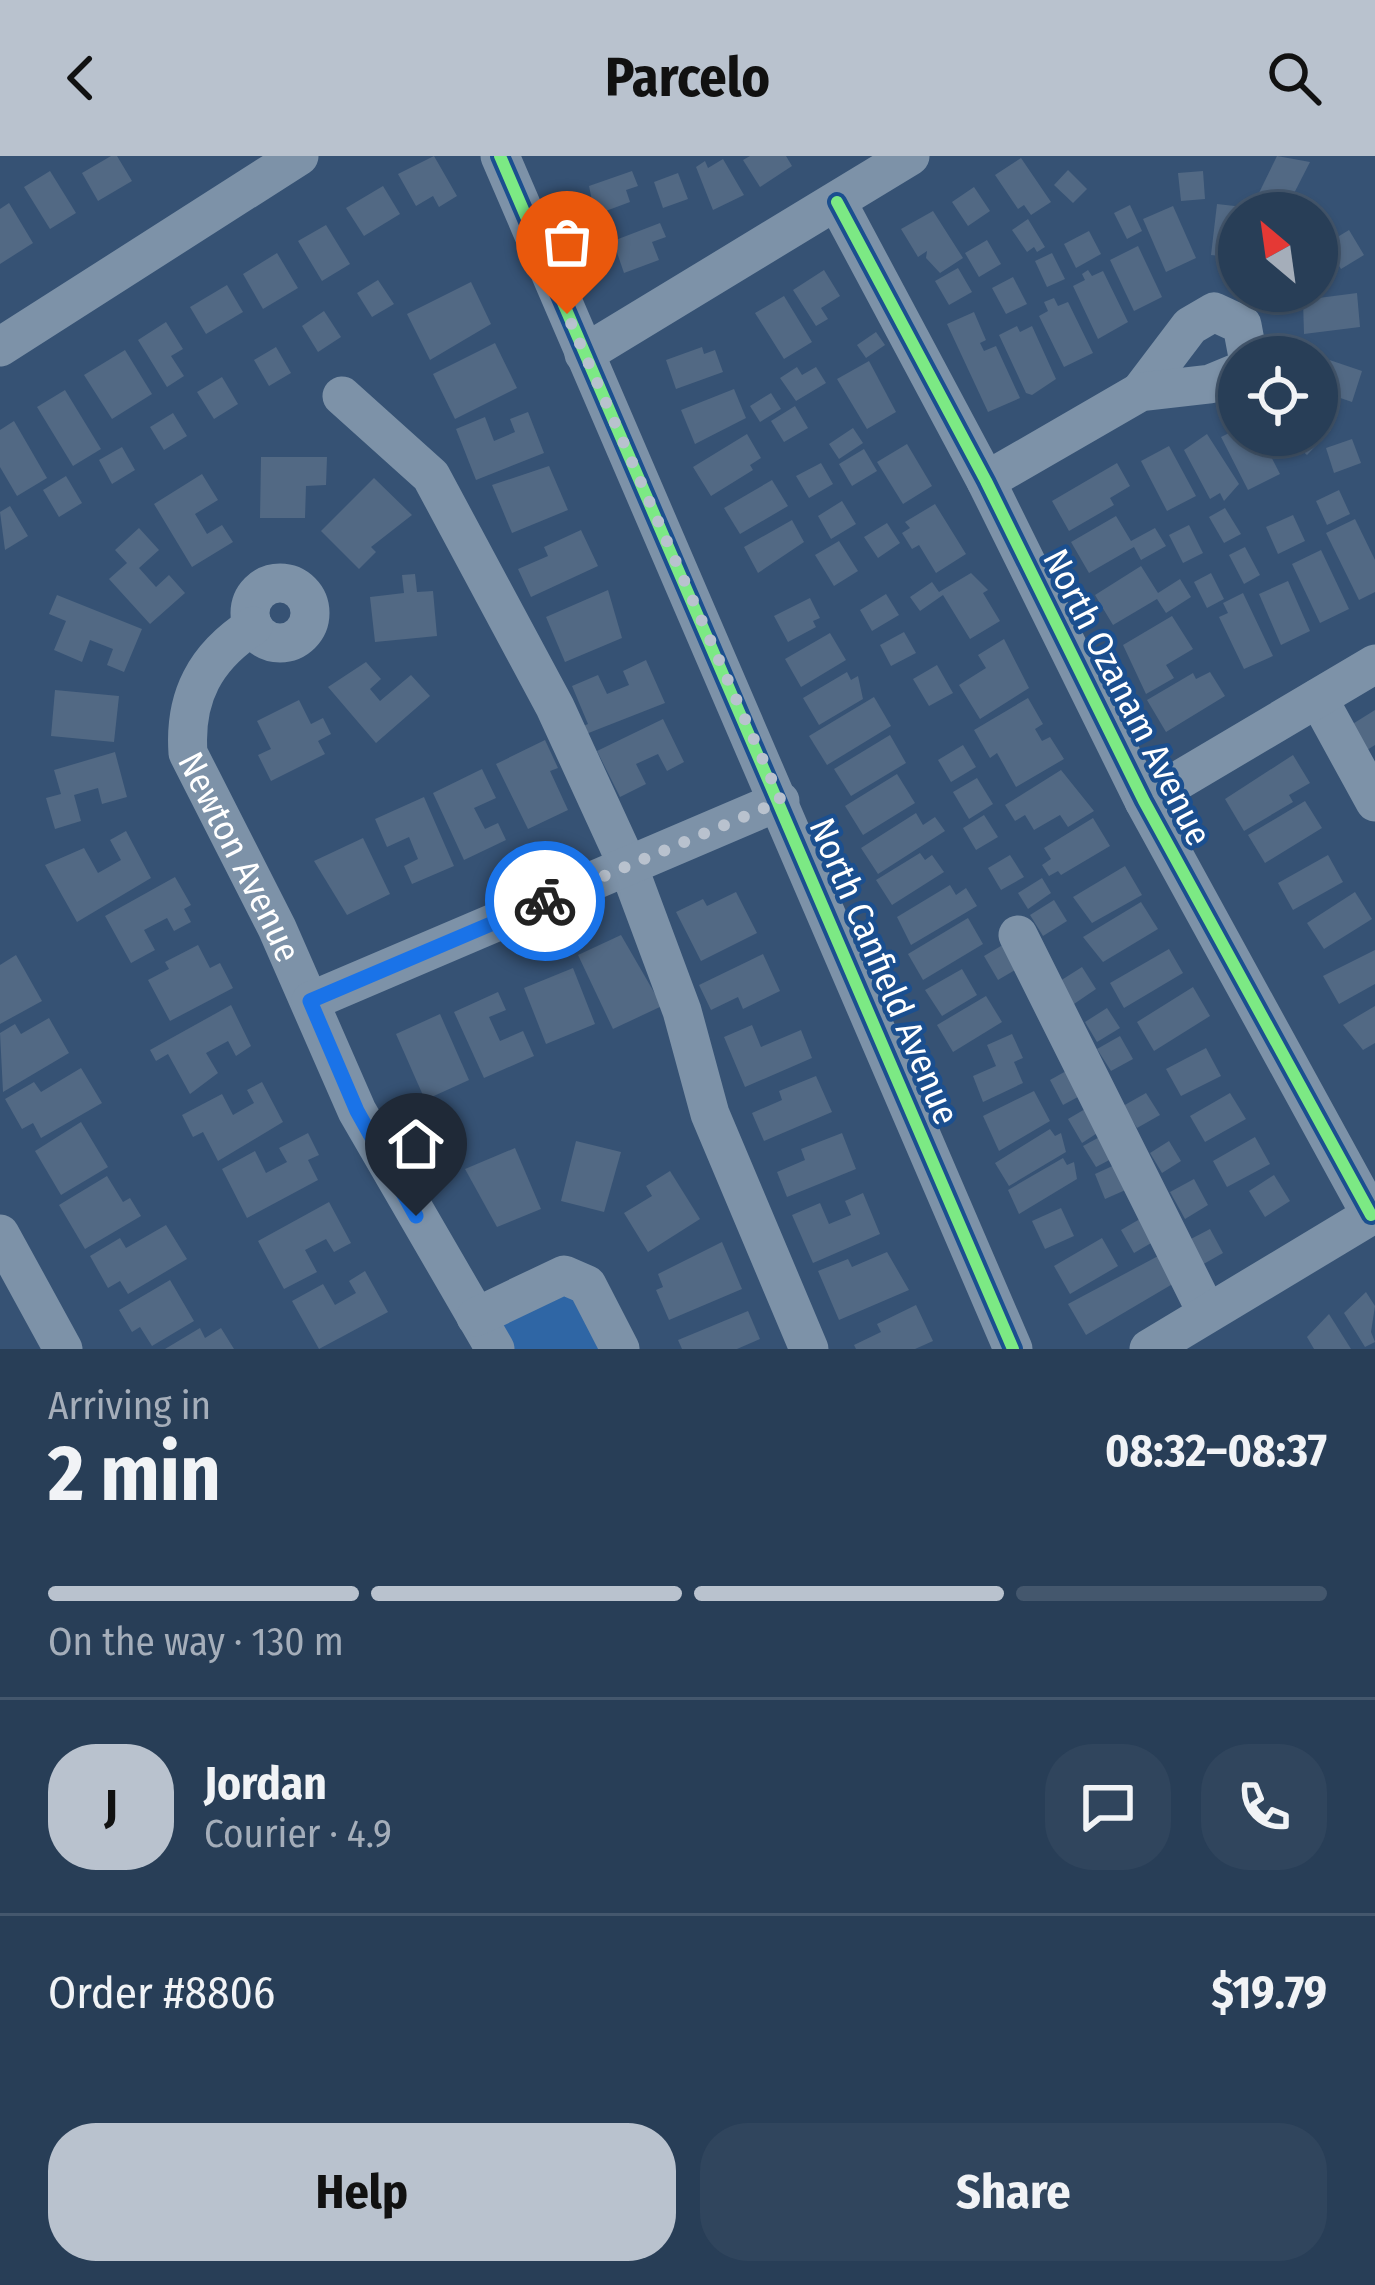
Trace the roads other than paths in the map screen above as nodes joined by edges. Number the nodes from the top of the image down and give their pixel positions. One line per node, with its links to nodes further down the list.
1 (299, 156): 6 (street)
2 (500, 156): 7 (street, North Canfield Avenue)
3 (910, 156): 4 (street)
4 (837, 202): 7 (street); 11 (street, North Ozanam Avenue)
5 (1244, 336): 9 (street)
6 (0, 347)
7 (584, 354): 15 (street, North Canfield Avenue)
8 (1218, 381): 9 (street)
9 (1140, 392): 11 (street)
10 (343, 397): 18 (street)
11 (986, 481): 16 (street, North Ozanam Avenue)
12 (253, 626): 20 (street, Newton Avenue)
13 (1375, 664): 14 (street)
14 (1318, 698): 16 (street); 17 (street)
15 (781, 801): 18 (street); 28 (street, North Canfield Avenue)
16 (1144, 801): 21 (street, North Ozanam Avenue)
17 (1375, 802)
18 (628, 866): 20 (street); 27 (street)
19 (1018, 935): 23 (street)
20 (310, 1001): 24 (street, Newton Avenue)
21 (1373, 1214): 23 (street)
22 (0, 1234): 25 (street)
23 (1207, 1313): 29 (street)
24 (486, 1333): 26 (street)
25 (63, 1349)
26 (620, 1349)
27 (809, 1349)
28 (1013, 1349)
29 (1149, 1349)

